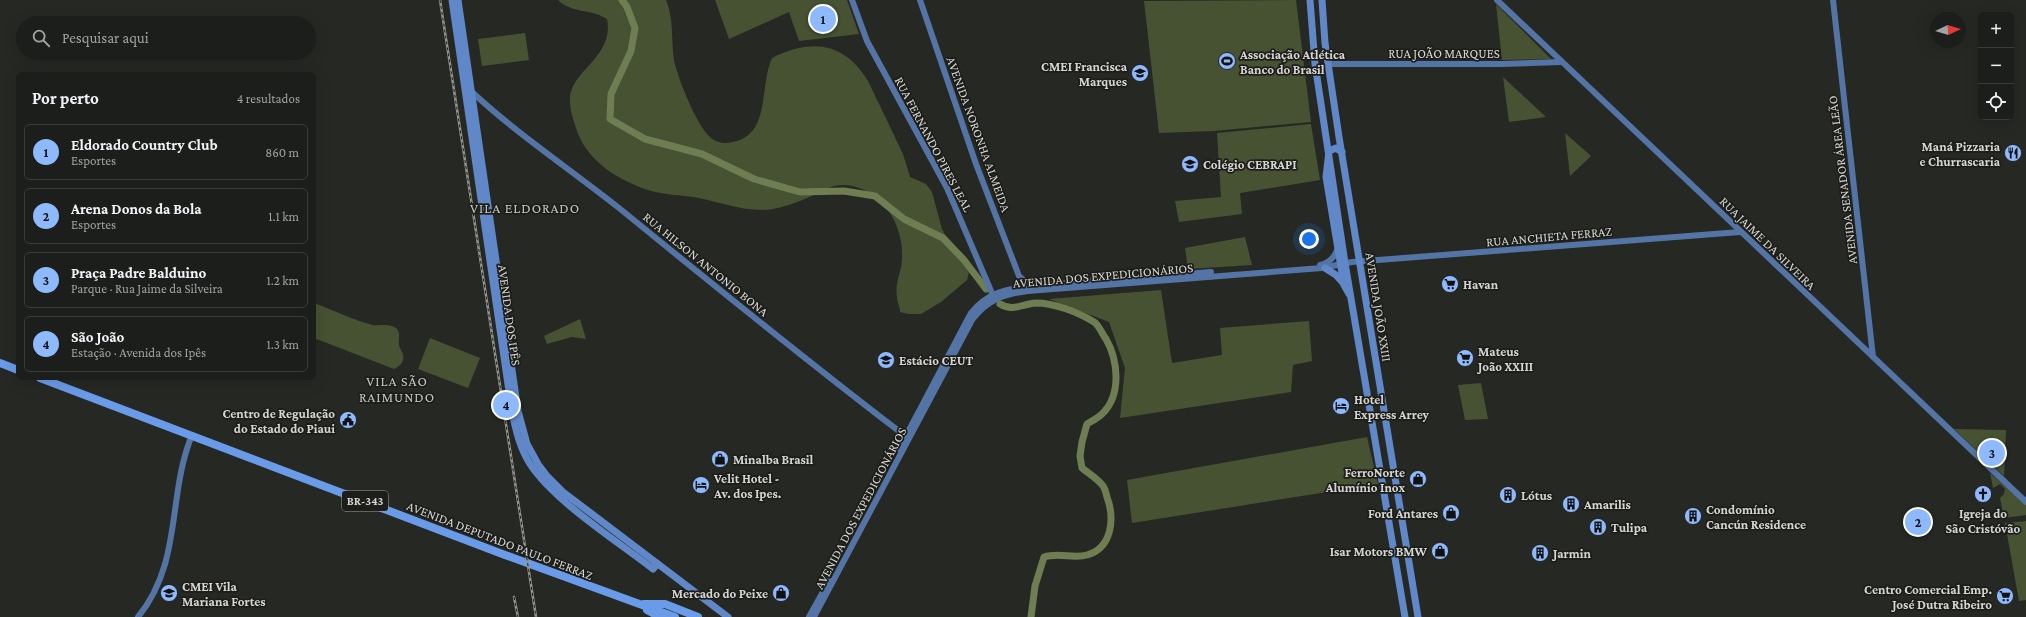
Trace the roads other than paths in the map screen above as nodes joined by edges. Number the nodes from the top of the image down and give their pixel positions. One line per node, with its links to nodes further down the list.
1 (452, 0): 11 (main road, AVENIDA DOS IPÊS)
2 (458, 0): 11 (main road, AVENIDA DOS IPÊS)
3 (852, 0): 27 (street, RUA FERNANDO PIRES LEAL)
4 (920, 0): 23 (street, AVENIDA NORONHA ALMEIDA)
5 (1310, 0): 14 (main road, AVENIDA JOÃO XXIII)
6 (1322, 0): 10 (main road, AVENIDA JOÃO XXIII)
7 (1497, 0): 9 (street, RUA JAIME DA SILVEIRA)
8 (1833, 0): 29 (street, AVENIDA SENADOR ÁREA LEÃO)
9 (1560, 62): 10 (street, RUA JOÃO MARQUES); 18 (street, RUA JAIME DA SILVEIRA)
10 (1329, 64): 15 (main road, AVENIDA JOÃO XXIII)
11 (468, 92): 12 (street, RUA HILSON ANTONIO BONA); 13 (main road, AVENIDA DOS IPÊS)
12 (489, 107): 13 (street); 38 (street, RUA HILSON ANTONIO BONA)
13 (470, 108): 48 (main road, AVENIDA DOS IPÊS)
14 (1327, 137): 15 (main road); 16 (main road, AVENIDA JOÃO XXIII)
15 (1339, 137): 17 (main road, AVENIDA JOÃO XXIII)
16 (1329, 152): 17 (main road); 19 (main road); 21 (main road, AVENIDA JOÃO XXIII)
17 (1342, 152): 20 (main road, AVENIDA JOÃO XXIII)
18 (1740, 232): 20 (street, RUA ANCHIETA FERRAZ); 29 (street, RUA JAIME DA SILVEIRA)
19 (1338, 248): 21 (main road); 22 (street)
20 (1360, 262): 21 (street, RUA ANCHIETA FERRAZ); 31 (main road, AVENIDA JOÃO XXIII)
21 (1343, 264): 22 (street, AVENIDA DOS EXPEDICIONÁRIOS); 24 (main road); 28 (main road, AVENIDA JOÃO XXIII)
22 (1325, 266): 24 (main road); 25 (street, AVENIDA DOS EXPEDICIONÁRIOS); 26 (street, AVENIDA DOS EXPEDICIONÁRIOS)
23 (1019, 276): 25 (street); 26 (street)
24 (1344, 285): 28 (main road)
25 (1031, 286): 26 (street, AVENIDA DOS EXPEDICIONÁRIOS)
26 (1015, 290): 27 (street, AVENIDA DOS EXPEDICIONÁRIOS)
27 (994, 296): 38 (street, AVENIDA DOS EXPEDICIONÁRIOS)
28 (1352, 299): 33 (main road, AVENIDA JOÃO XXIII)
29 (1873, 357): 39 (street, RUA JAIME DA SILVEIRA)
30 (0, 363): 32 (highway)
31 (1377, 368): 33 (main road); 35 (main road, AVENIDA JOÃO XXIII)
32 (16, 369)
33 (1365, 371): 36 (main road, AVENIDA JOÃO XXIII)
34 (45, 380): 37 (highway, AVENIDA DEPUTADO PAULO FERRAZ / BR-343)
35 (1380, 384): 36 (main road); 41 (main road, AVENIDA JOÃO XXIII)
36 (1367, 385): 40 (main road, AVENIDA JOÃO XXIII)
37 (192, 435): 42 (highway, AVENIDA DEPUTADO PAULO FERRAZ / BR-343); 43 (street)
38 (908, 438): 49 (street, AVENIDA DOS EXPEDICIONÁRIOS); 50 (street, AVENIDA DOS EXPEDICIONÁRIOS)
39 (2026, 502)
40 (1397, 576): 41 (main road); 51 (main road, AVENIDA JOÃO XXIII)
41 (1414, 595): 53 (main road, AVENIDA JOÃO XXIII)
42 (638, 604): 44 (highway); 45 (highway, AVENIDA DEPUTADO PAULO FERRAZ / BR-343); 46 (highway, AVENIDA DEPUTADO PAULO FERRAZ / BR-343); 47 (highway)
43 (140, 616)
44 (648, 617)
45 (660, 617)
46 (676, 617)
47 (698, 617)
48 (728, 617)
49 (809, 617)
50 (814, 617)
51 (1406, 617): 52 (main road)
52 (1414, 617)
53 (1418, 617)

